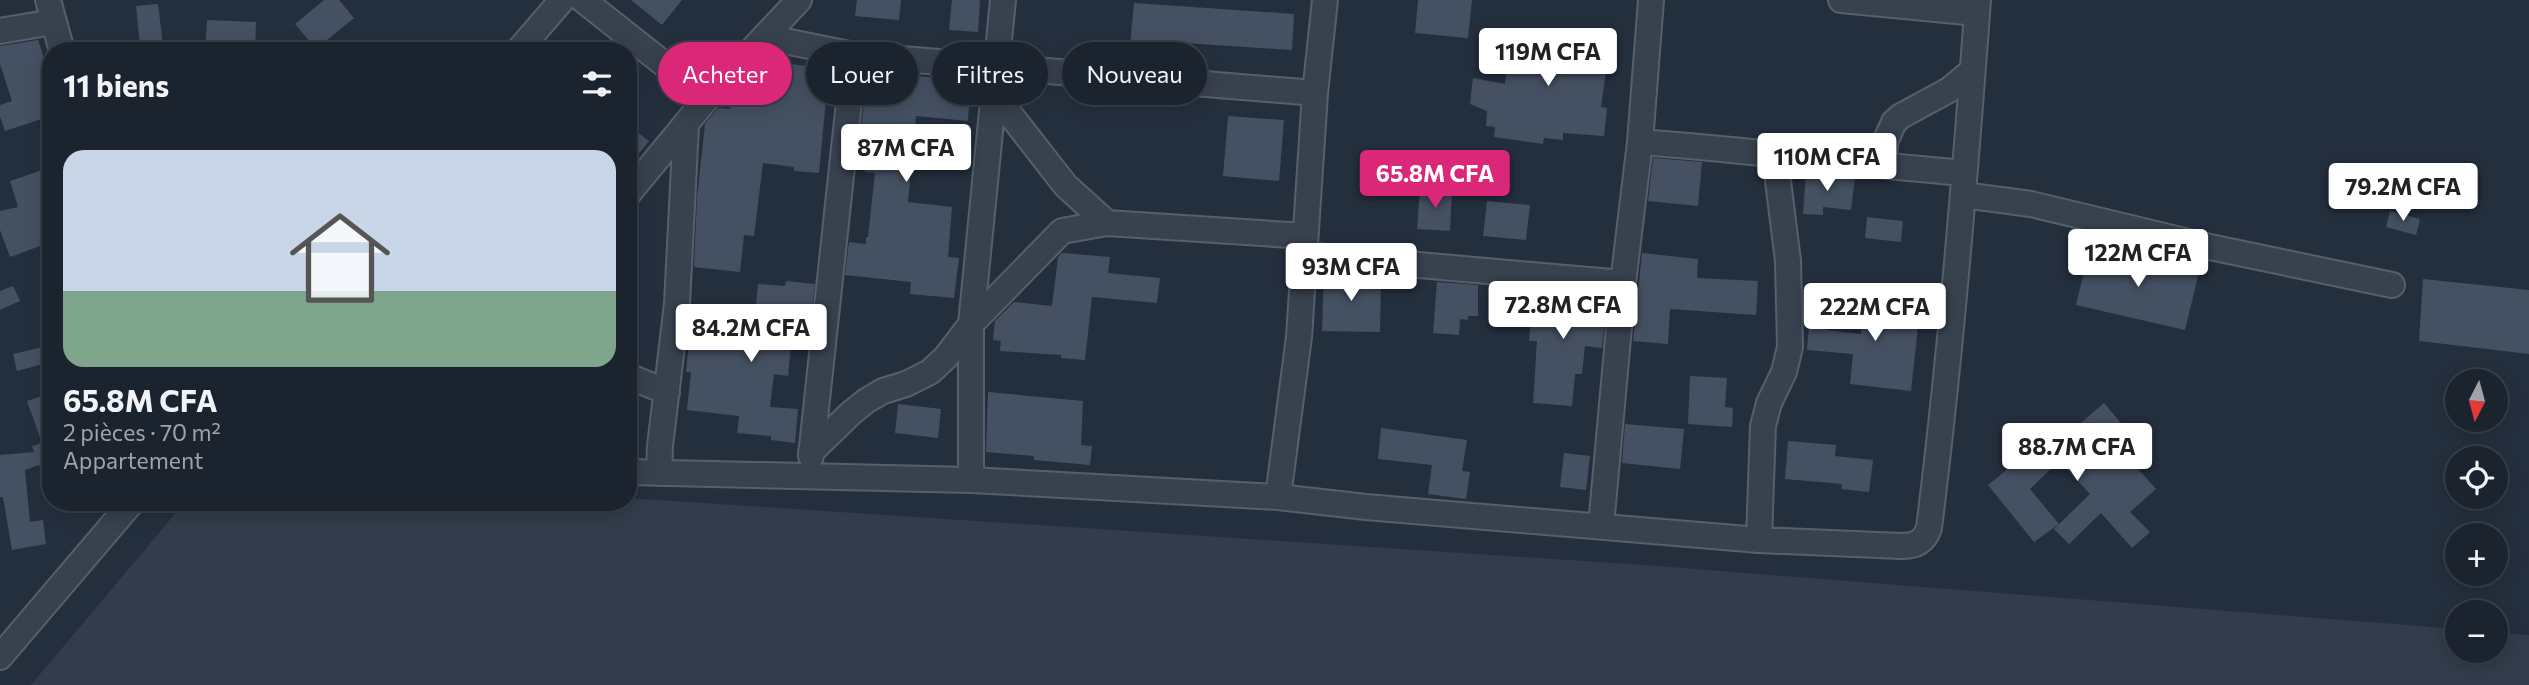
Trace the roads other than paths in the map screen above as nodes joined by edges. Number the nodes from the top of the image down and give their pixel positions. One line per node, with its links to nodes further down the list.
1 (562, 0): 13 (street)
2 (583, 0): 15 (street)
3 (799, 0): 11 (street)
4 (1003, 0): 17 (street)
5 (1325, 0): 22 (street)
6 (1651, 0): 29 (street)
7 (1841, 0): 8 (street)
8 (1978, 6): 20 (street)
9 (50, 11): 10 (street); 12 (street)
10 (0, 31)
11 (765, 37): 16 (street); 18 (street)
12 (59, 42)
13 (526, 42)
14 (637, 42): 19 (street)
15 (637, 42)
16 (760, 42)
17 (999, 42)
18 (806, 45)
19 (658, 59)
20 (1972, 71): 31 (street); 34 (street)
21 (1048, 72): 22 (street)
22 (1315, 93): 38 (street)
23 (701, 105): 27 (street)
24 (849, 105): 44 (street)
25 (994, 105): 32 (street)
26 (1003, 105): 28 (street)
27 (686, 126): 33 (street); 43 (street)
28 (1023, 130): 32 (street); 35 (street)
29 (1640, 142): 30 (street); 39 (street)
30 (1778, 156): 31 (street); 52 (street)
31 (1883, 164): 34 (street)
32 (988, 174): 41 (street)
33 (637, 183)
34 (1964, 184): 40 (street); 52 (street)
35 (1066, 186): 36 (street); 37 (street)
36 (1107, 223): 37 (street); 38 (street)
37 (1062, 231): 41 (street)
38 (1305, 245): 39 (street); 49 (street)
39 (1623, 284): 51 (street)
40 (2392, 285)
41 (971, 324): 44 (street); 48 (street)
42 (637, 380): 43 (street)
43 (667, 392): 46 (street)
44 (811, 452): 47 (street)
45 (637, 472): 46 (street)
46 (659, 473): 47 (street)
47 (810, 478): 48 (street)
48 (971, 480): 49 (street)
49 (1278, 497): 51 (street)
50 (124, 511): 53 (street)
51 (1601, 526): 52 (street)
52 (1759, 540)
53 (0, 656)

